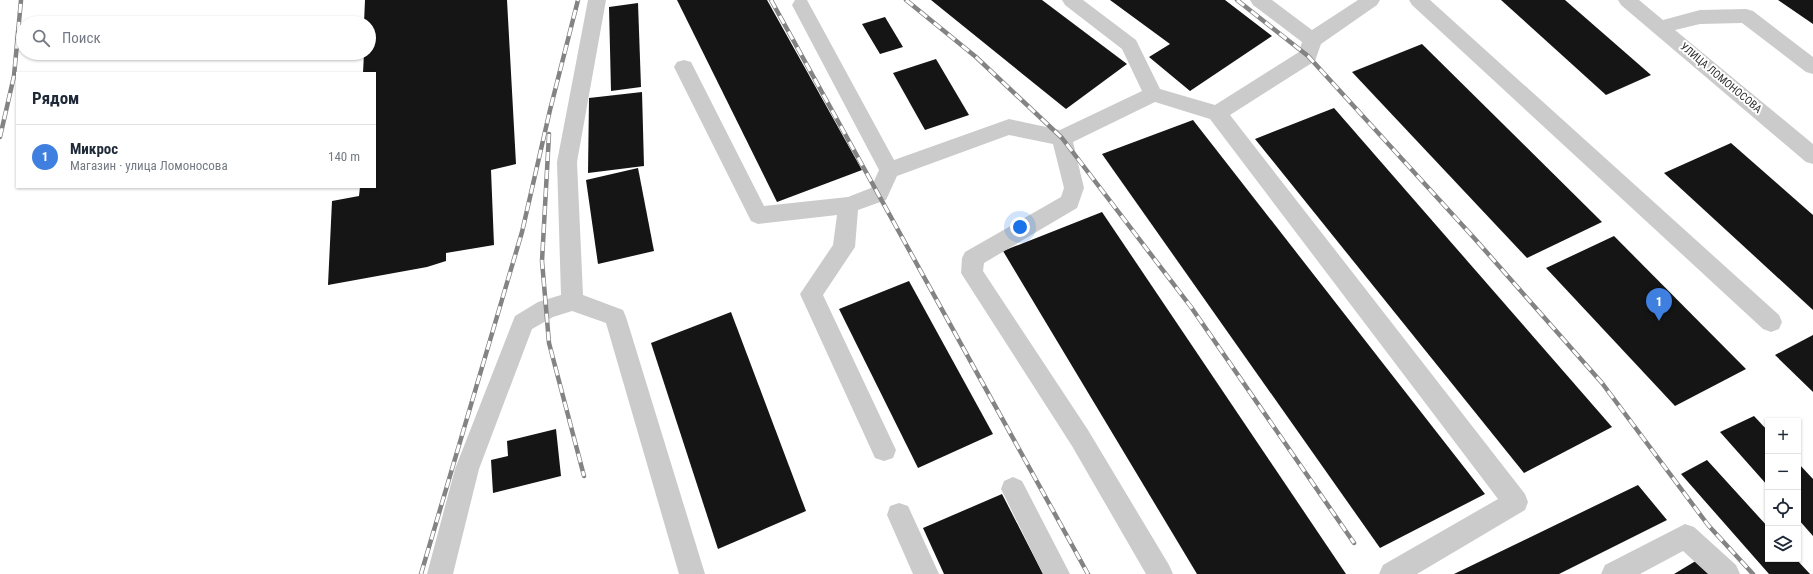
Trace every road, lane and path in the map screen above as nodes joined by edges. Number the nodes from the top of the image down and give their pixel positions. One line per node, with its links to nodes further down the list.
1 (597, 0): 18 (street)
2 (1071, 0): 12 (street)
3 (1259, 0): 9 (street)
4 (1371, 0): 9 (street)
5 (1418, 0): 19 (street)
6 (1628, 0): 8 (street, УЛИЦА ЛОМОНОСОВА)
7 (801, 5): 16 (street)
8 (1661, 27): 11 (street); 15 (street, УЛИЦА ЛОМОНОСОВА)
9 (1312, 40): 13 (street)
10 (684, 67): 17 (street)
11 (1813, 67)
12 (1153, 94): 13 (street); 14 (street)
13 (1216, 113): 28 (street)
14 (1062, 138): 16 (street); 27 (street)
15 (1813, 156)
16 (889, 170): 17 (street)
17 (848, 205): 20 (street)
18 (572, 301): 23 (street); 24 (street)
19 (1771, 322)
20 (884, 450)
21 (1013, 489): 26 (street)
22 (899, 515): 25 (street)
23 (440, 574)
24 (692, 574)
25 (926, 574)
26 (1057, 574)
27 (1160, 574)
28 (1392, 574)
29 (1614, 574): 30 (street)
30 (1727, 574)

